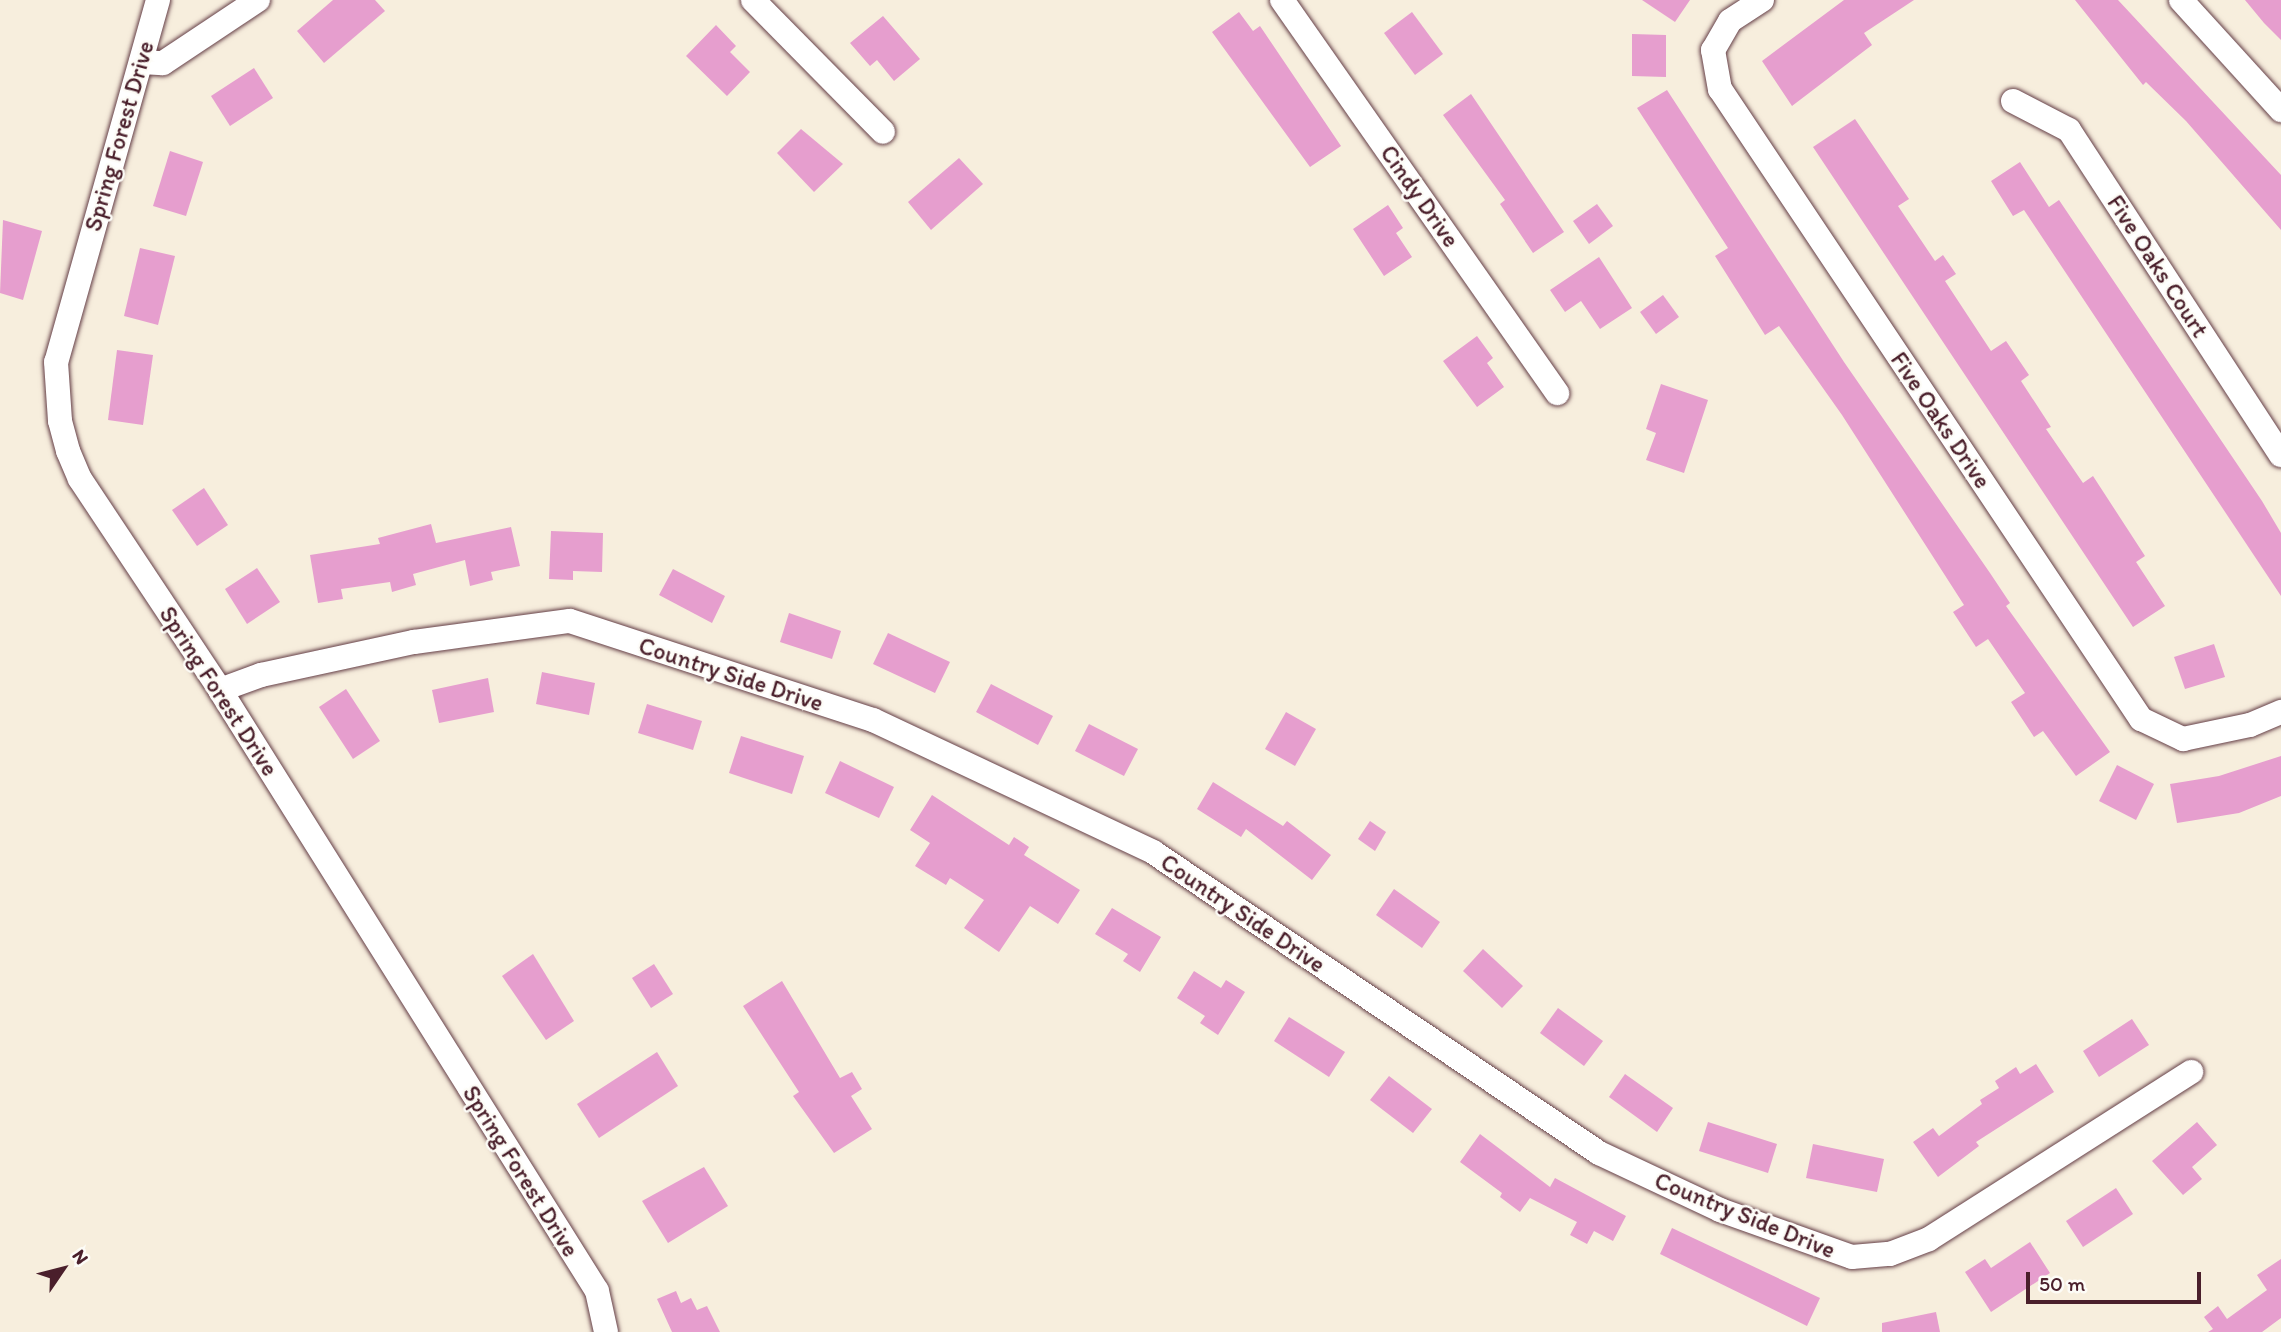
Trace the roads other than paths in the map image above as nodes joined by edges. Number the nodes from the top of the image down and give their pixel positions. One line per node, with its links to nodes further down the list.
1 (158, 0): 7 (street, Spring Forest Drive)
2 (258, 0): 7 (street)
3 (753, 0): 10 (street)
4 (1282, 0): 11 (street, Cindy Drive)
5 (1762, 0): 14 (street, Five Oaks Drive)
6 (2181, 0): 9 (street)
7 (141, 62): 13 (street, Spring Forest Drive)
8 (2012, 101): 12 (street, Five Oaks Court)
9 (2281, 110)
10 (883, 132)
11 (1557, 393)
12 (2281, 455)
13 (220, 690): 15 (street, Country Side Drive); 16 (street, Spring Forest Drive)
14 (2281, 712)
15 (2191, 1072)
16 (606, 1332)

